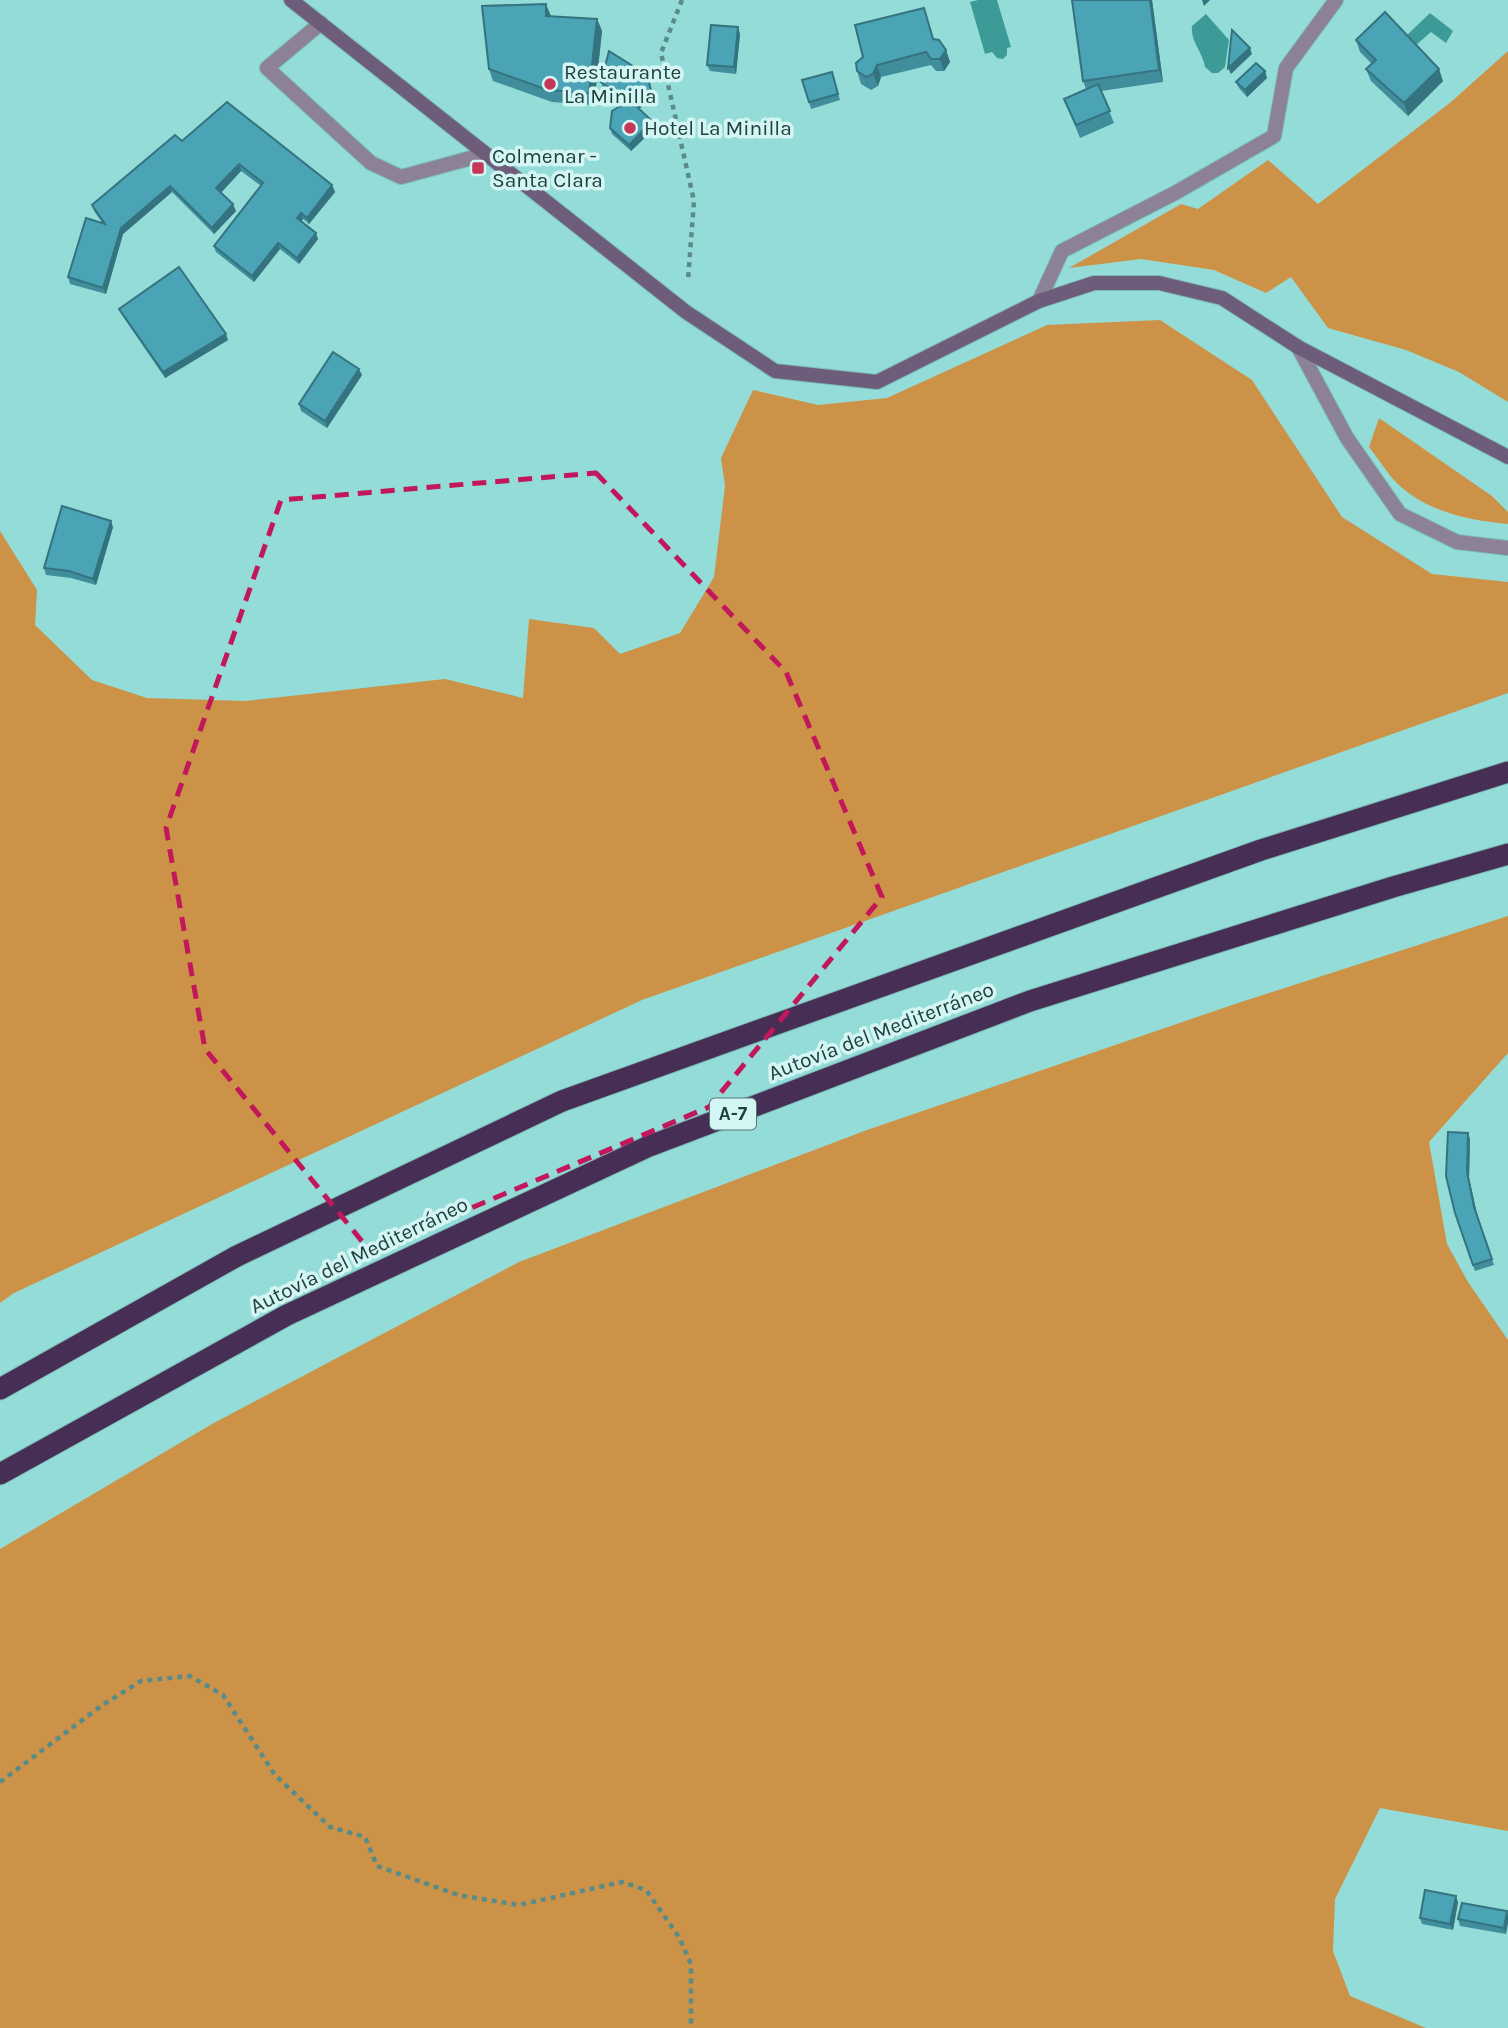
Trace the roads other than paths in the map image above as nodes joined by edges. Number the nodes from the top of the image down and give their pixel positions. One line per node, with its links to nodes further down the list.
1 (291, 0): 3 (main road)
2 (1336, 0): 5 (lane)
3 (321, 23): 4 (main road); 4 (lane)
4 (486, 154): 5 (main road)
5 (1039, 302): 6 (main road)
6 (1298, 347): 7 (main road); 8 (lane)
7 (1508, 457)
8 (1508, 548)
9 (1508, 772): 11 (highway, Autovía del Mediterráneo)
10 (1508, 854): 12 (highway, Autovía del Mediterráneo / A-7)
11 (0, 1389)
12 (0, 1474)

